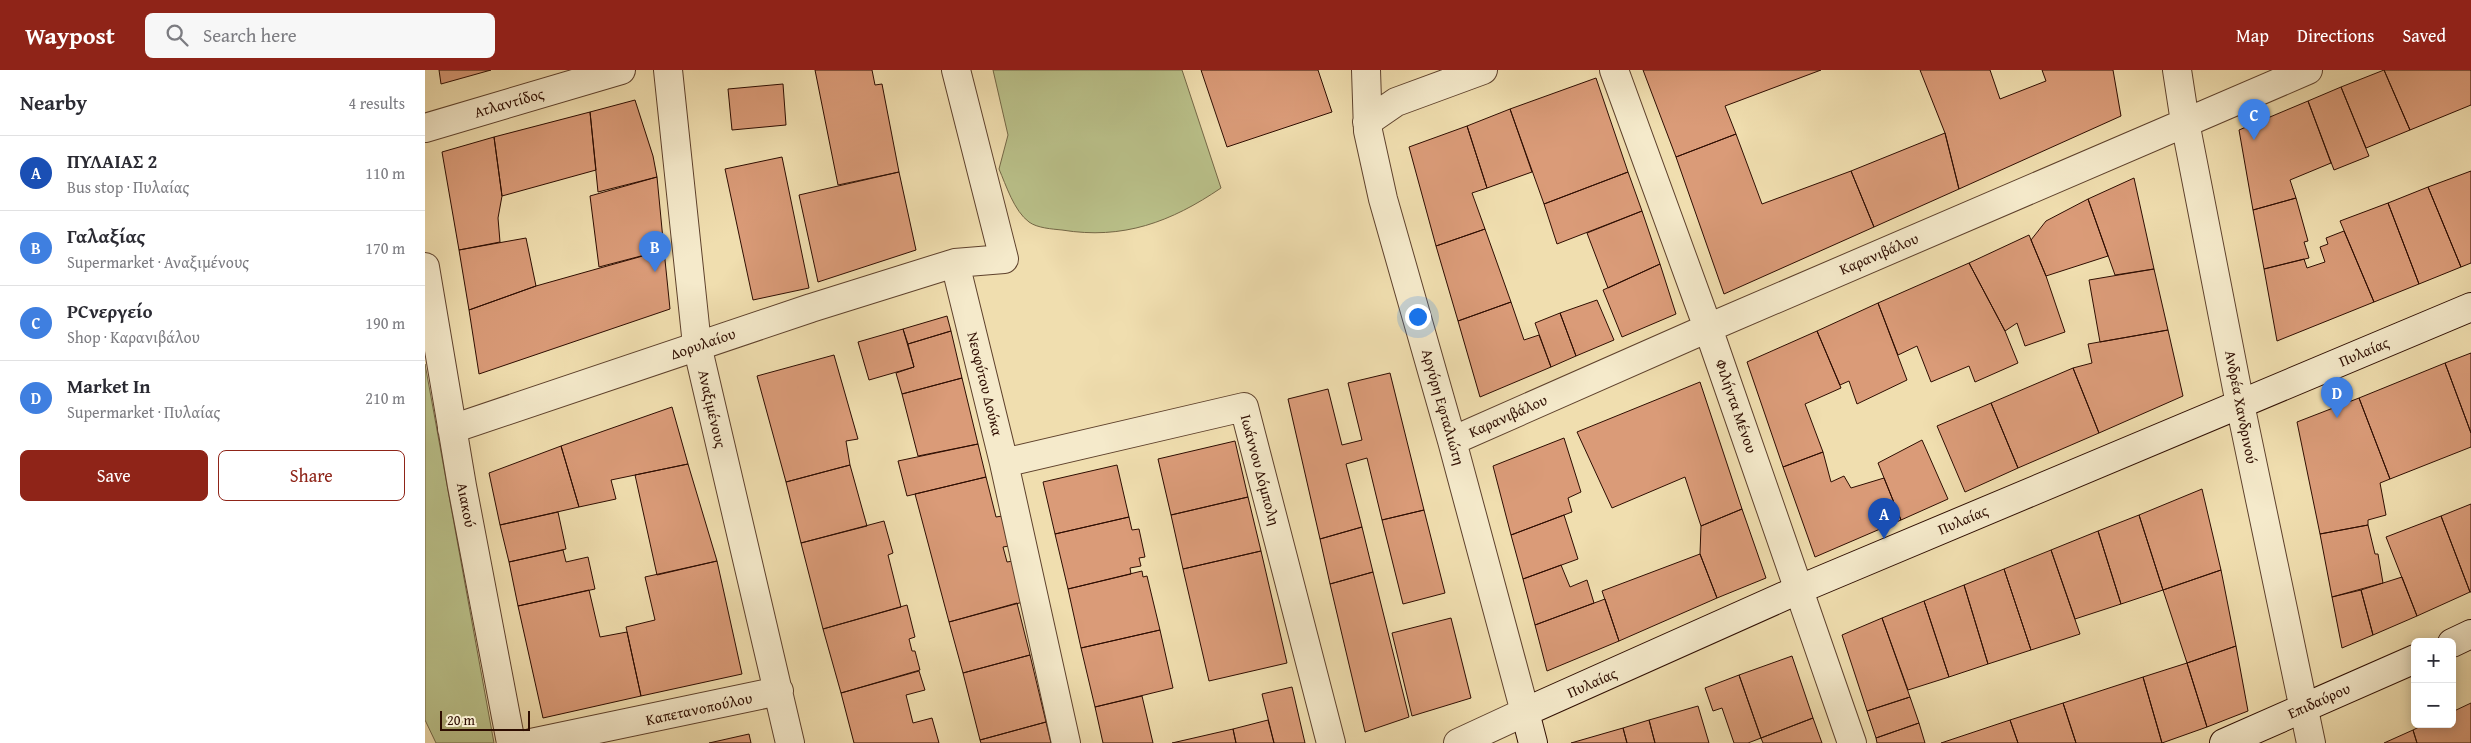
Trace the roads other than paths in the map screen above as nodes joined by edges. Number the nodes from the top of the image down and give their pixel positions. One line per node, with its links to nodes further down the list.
1 (621, 70): 11 (street, Ατλαντίδος)
2 (668, 70): 16 (street, Αναξιμένους)
3 (956, 70): 12 (street)
4 (1366, 70): 9 (street, Αργύρη Εφταλιώτη)
5 (1483, 70): 9 (street)
6 (1614, 70): 15 (street, Φιλήντα Μένου)
7 (2177, 70): 10 (street, Ανδρέα Χανδρινού)
8 (2307, 70): 10 (street, Καρανιβάλου)
9 (1367, 122): 19 (street, Αργύρη Εφταλιώτη)
10 (2185, 122): 15 (street, Καρανιβάλου); 17 (street, Ανδρέα Χανδρινού)
11 (425, 128)
12 (955, 263): 16 (street, Δορυλαίου); 20 (street, Νεοφύτου Δούκα)
13 (425, 267): 18 (street, Αιακού)
14 (2471, 307): 17 (street, Πυλαίας)
15 (1708, 328): 19 (street, Καρανιβάλου); 21 (street, Φιλήντα Μένου)
16 (697, 345): 18 (street, Δορυλαίου); 25 (street, Αναξιμένους)
17 (2240, 404): 21 (street, Πυλαίας); 26 (street, Ανδρέα Χανδρινού)
18 (452, 429): 28 (street, Αιακού)
19 (1452, 441): 27 (street, Αργύρη Εφταλιώτη)
20 (1004, 463): 31 (street, Νεοφύτου Δούκα); 32 (street, Ιωάννου Δόμπολη)
21 (1800, 588): 27 (street, Πυλαίας); 35 (street, Φιλήντα Μένου)
22 (2471, 634): 23 (street)
23 (2456, 641)
24 (2411, 661): 26 (street, Επιδαύρου)
25 (779, 691): 29 (street, Καπετανοπούλου); 30 (street, Αναξιμένους)
26 (2303, 709): 36 (street, Επιδαύρου); 37 (street, Ανδρέα Χανδρινού)
27 (1525, 712): 33 (street, Πυλαίας); 34 (street, Αργύρη Εφταλιώτη)
28 (511, 743)
29 (531, 743)
30 (791, 743)
31 (1066, 743)
32 (1331, 743)
33 (1458, 743)
34 (1533, 743)
35 (1853, 743)
36 (2223, 743)
37 (2311, 743)

